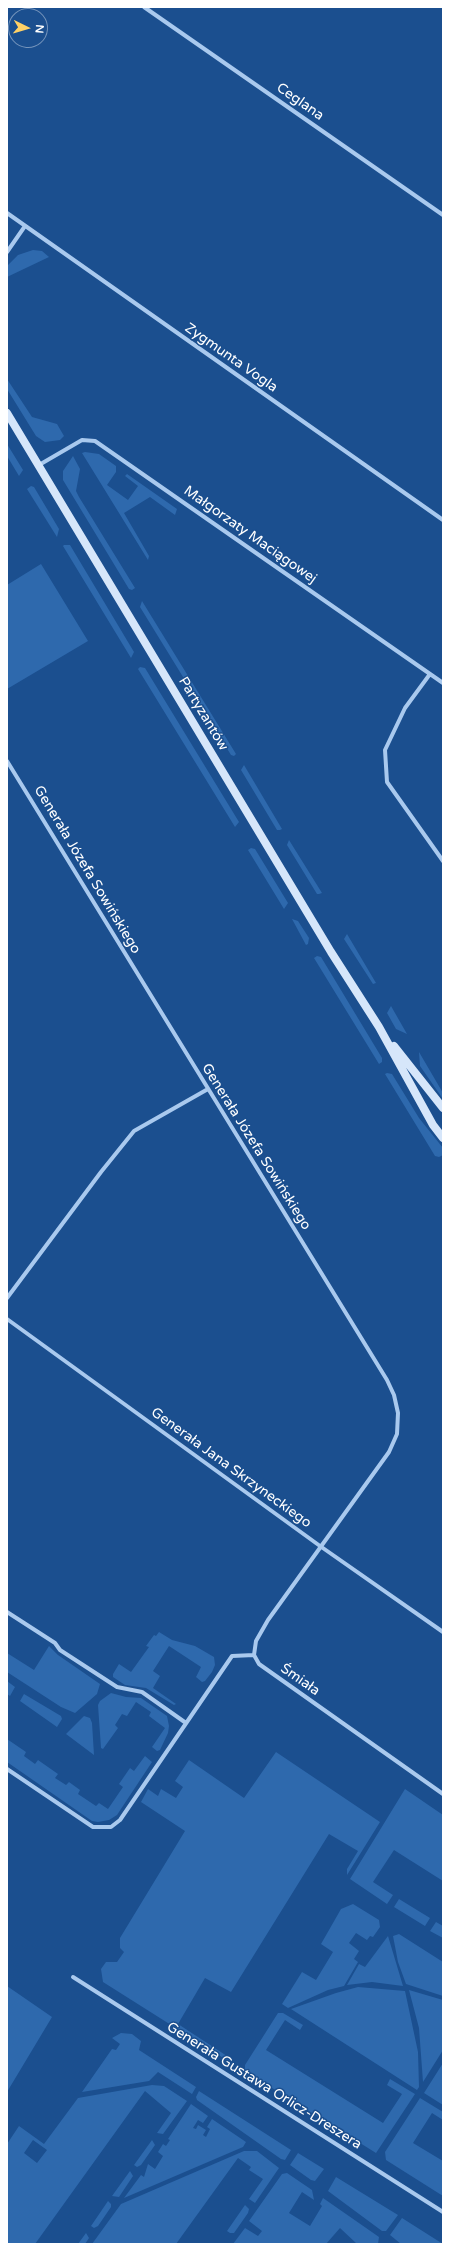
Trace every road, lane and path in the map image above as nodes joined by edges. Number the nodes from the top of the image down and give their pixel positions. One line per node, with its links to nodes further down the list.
1 (144, 7): 3 (street, Ceglana)
2 (7, 213): 4 (street, Zygmunta Vogla)
3 (443, 215)
4 (24, 226): 5 (street); 8 (street, Zygmunta Vogla)
5 (7, 252)
6 (7, 413): 7 (main road, Partyzantów)
7 (39, 465): 9 (street, Małgorzaty Maciągowej); 13 (main road, Partyzantów)
8 (443, 520)
9 (430, 674): 10 (street, Małgorzaty Maciągowej); 12 (street)
10 (443, 683)
11 (7, 761): 14 (street, Generała Józefa Sowińskiego)
12 (443, 861)
13 (379, 1027): 15 (main road, Partyzantów); 16 (main road, Partyzantów)
14 (208, 1089): 17 (street); 19 (street, Generała Józefa Sowińskiego)
15 (443, 1108)
16 (443, 1138)
17 (7, 1298)
18 (7, 1319): 19 (street, Generała Jana Skrzyneckiego)
19 (320, 1546): 21 (street, Generała Jana Skrzyneckiego); 22 (street)
20 (7, 1612): 23 (street)
21 (443, 1632)
22 (254, 1655): 23 (street); 25 (street, Śmiała)
23 (186, 1723): 24 (street)
24 (7, 1769)
25 (443, 1794)
26 (73, 1977): 27 (street, Generała Gustawa Orlicz-Dreszera)
27 (443, 2212)

